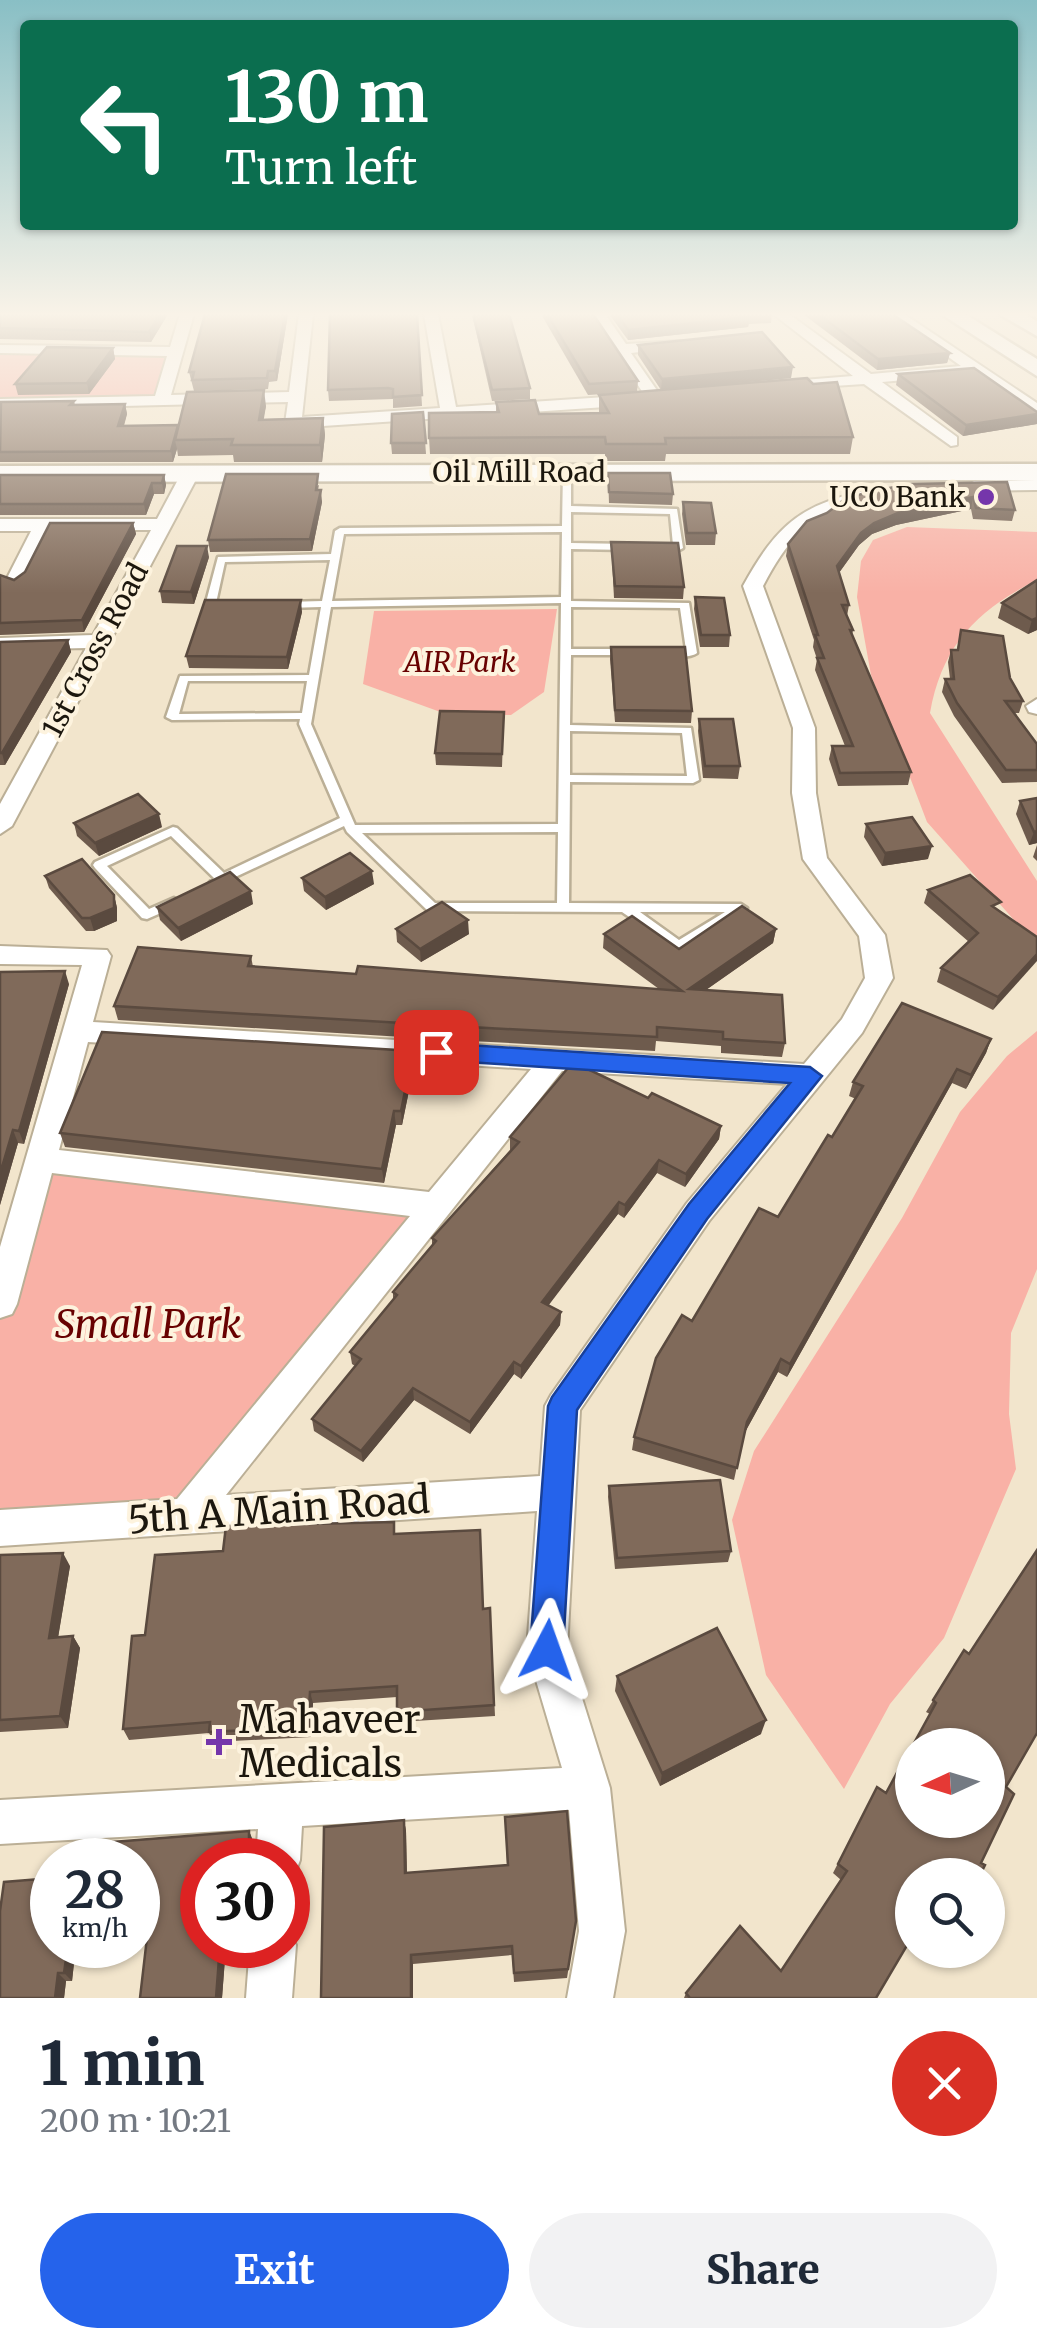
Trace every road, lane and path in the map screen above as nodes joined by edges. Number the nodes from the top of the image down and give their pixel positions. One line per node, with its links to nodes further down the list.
1 (295, 407): 5 (street)
2 (449, 407): 5 (street)
3 (534, 407): 5 (street)
4 (904, 407): 6 (street)
5 (450, 413)
6 (950, 442)
7 (567, 472): 10 (main road, Oil Mill Road); 11 (main road, Oil Mill Road); 13 (lane)
8 (1037, 472): 11 (main road, Oil Mill Road)
9 (0, 474): 10 (main road, Oil Mill Road)
10 (190, 474): 14 (street, 1st Cross Road)
11 (871, 482): 12 (street); 49 (street)
12 (1037, 485)
13 (566, 509): 17 (lane); 20 (lane)
14 (163, 524): 15 (street); 28 (street, 1st Cross Road)
15 (43, 525): 16 (street); 22 (street)
16 (0, 526)
17 (566, 529): 18 (lane); 21 (lane)
18 (566, 546): 19 (lane); 24 (lane)
19 (641, 548)
20 (660, 548)
21 (336, 557): 25 (lane); 27 (lane)
22 (7, 582): 23 (street)
23 (45, 582)
24 (566, 602): 25 (lane); 30 (lane); 32 (lane)
25 (329, 604): 26 (lane); 33 (lane)
26 (270, 605)
27 (230, 606)
28 (100, 641): 29 (street); 37 (street, 1st Cross Road)
29 (0, 644)
30 (565, 652): 31 (lane); 35 (lane)
31 (638, 652)
32 (656, 652)
33 (314, 678): 34 (lane); 34 (lane)
34 (306, 716): 38 (lane)
35 (565, 728): 36 (lane); 36 (lane)
36 (564, 778): 40 (lane)
37 (7, 800): 39 (street, 1st Cross Road)
38 (348, 824): 40 (lane); 41 (lane); 45 (lane)
39 (0, 826)
40 (564, 828): 45 (lane)
41 (223, 879): 42 (lane); 43 (lane)
42 (208, 886)
43 (192, 893)
44 (627, 909): 44 (lane); 45 (lane)
45 (563, 910)
46 (0, 956): 47 (street)
47 (77, 1031): 48 (street); 50 (street)
48 (555, 1059): 49 (street); 51 (street)
49 (810, 1076): 53 (street)
50 (40, 1160): 51 (street); 52 (street)
51 (436, 1206): 54 (street)
52 (0, 1304)
53 (558, 1492): 54 (street, 5th A Main Road); 56 (street)
54 (186, 1516): 55 (street, 5th A Main Road)
55 (0, 1528)
56 (589, 1788): 57 (street); 62 (street)
57 (281, 1806): 58 (street); 59 (street)
58 (0, 1822)
59 (279, 1838)
60 (272, 1968): 61 (street)
61 (270, 1998)
62 (590, 1998)

